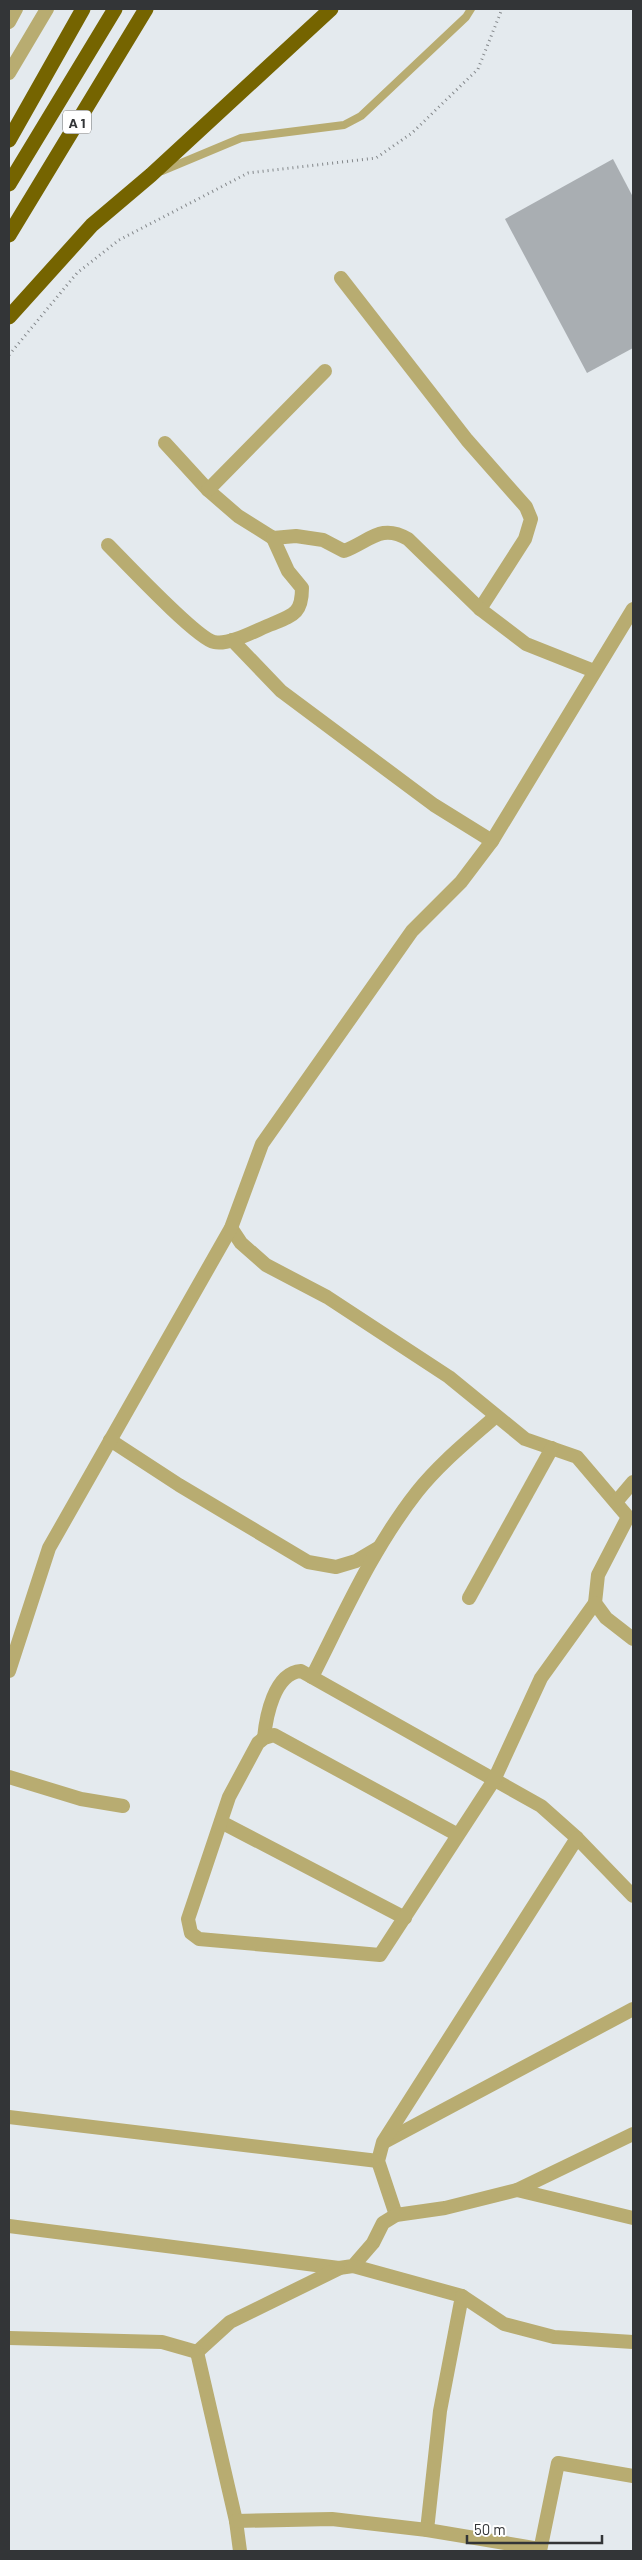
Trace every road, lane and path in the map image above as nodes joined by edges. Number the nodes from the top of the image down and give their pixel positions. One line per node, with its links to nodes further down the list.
1 (16, 9): 9 (street)
2 (47, 9): 10 (street)
3 (83, 9): 11 (highway)
4 (115, 9): 13 (highway, A 1)
5 (146, 9): 14 (highway, A 1)
6 (331, 9): 12 (highway)
7 (471, 9): 12 (lane)
8 (502, 9): 17 (path)
9 (9, 22)
10 (9, 73)
11 (9, 140)
12 (150, 175): 16 (highway)
13 (9, 184)
14 (9, 235)
15 (341, 278): 23 (street)
16 (9, 317)
17 (9, 355)
18 (325, 372): 20 (street)
19 (165, 443): 20 (street)
20 (208, 490): 21 (street)
21 (273, 538): 23 (street); 25 (street)
22 (108, 545): 25 (street)
23 (480, 609): 26 (street)
24 (633, 609): 26 (street)
25 (232, 640): 27 (street)
26 (594, 671): 27 (street)
27 (492, 841): 28 (street)
28 (231, 1228): 29 (street); 30 (street)
29 (496, 1416): 31 (street); 34 (street)
30 (110, 1440): 34 (street); 38 (street)
31 (552, 1448): 33 (street); 35 (street)
32 (633, 1482): 33 (street)
33 (616, 1502): 36 (street)
34 (378, 1548): 39 (street)
35 (470, 1598)
36 (595, 1603): 37 (street); 42 (street)
37 (633, 1639)
38 (9, 1671)
39 (312, 1677): 40 (street); 42 (street)
40 (264, 1738): 44 (street); 45 (street)
41 (9, 1777): 43 (street)
42 (494, 1780): 45 (street); 46 (street)
43 (123, 1806)
44 (221, 1822): 48 (street); 48 (street)
45 (458, 1835): 48 (street)
46 (577, 1838): 47 (street); 52 (street)
47 (633, 1896)
48 (405, 1918)
49 (633, 2009): 52 (street)
50 (9, 2117): 53 (street)
51 (633, 2134): 54 (street)
52 (383, 2142): 53 (street)
53 (378, 2161): 55 (street)
54 (517, 2190): 55 (street); 56 (street)
55 (396, 2215): 58 (street)
56 (633, 2218)
57 (9, 2226): 59 (street)
58 (354, 2266): 59 (street); 60 (street)
59 (339, 2268): 63 (street)
60 (462, 2296): 62 (street); 66 (street)
61 (9, 2338): 63 (street)
62 (633, 2342)
63 (197, 2352): 65 (street)
64 (633, 2476): 67 (street)
65 (236, 2521): 66 (street); 68 (street)
66 (427, 2530): 67 (street)
67 (540, 2550)
68 (240, 2551)

